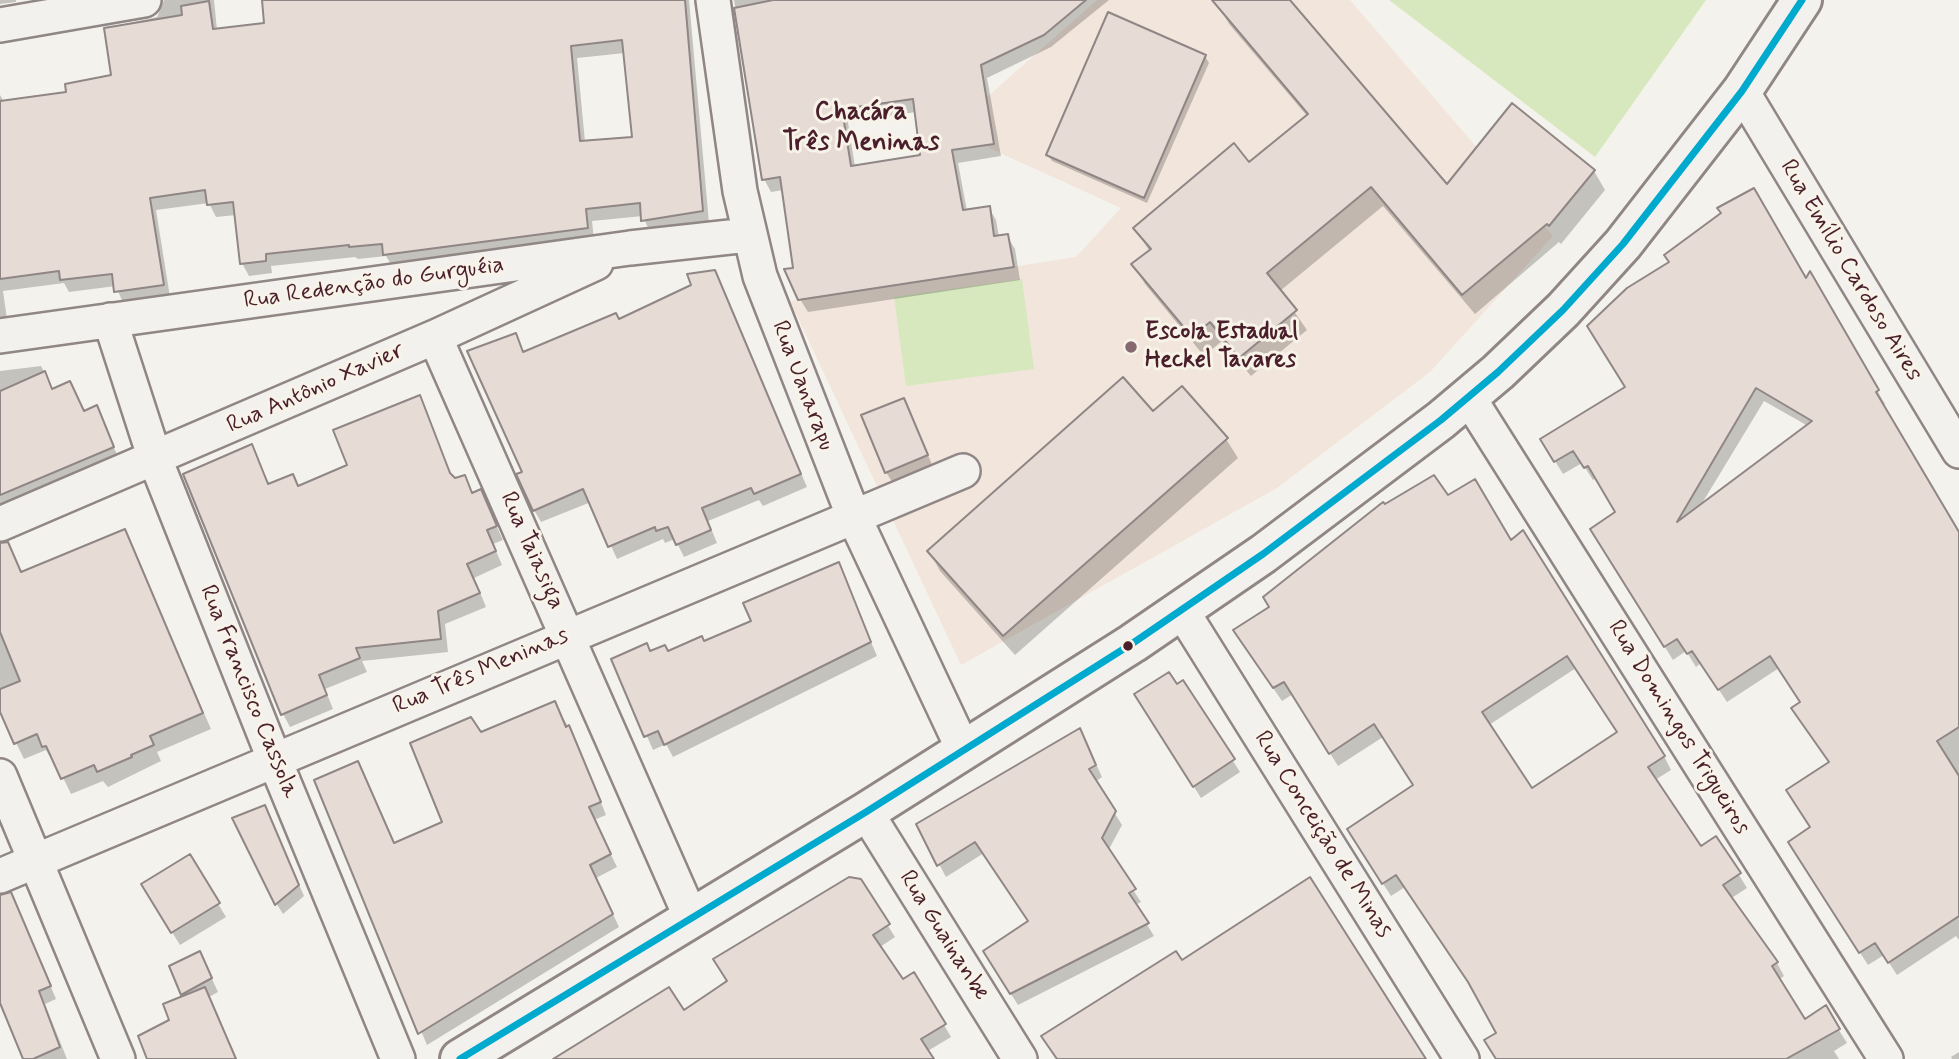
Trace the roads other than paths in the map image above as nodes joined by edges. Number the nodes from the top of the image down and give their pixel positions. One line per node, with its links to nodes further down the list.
1 (144, 0): 4 (street)
2 (713, 0): 6 (street, Rua Uanarapu)
3 (1802, 0): 5 (main road)
4 (0, 25)
5 (1742, 91): 11 (main road); 12 (street, Rua Emílio Cardoso Aires)
6 (748, 234): 7 (street, Rua Redenção do Gurguéia); 15 (street, Rua Uanarapu)
7 (630, 248): 8 (street, Rua Redenção do Gurguéia); 10 (street, Rua Antônio Xavier)
8 (110, 320): 9 (street, Rua Redenção do Gurguéia); 13 (street, Rua Francisco Cassola)
9 (0, 336)
10 (435, 337): 13 (street, Rua Antônio Xavier); 18 (street, Rua Taiasiga)
11 (1469, 398): 17 (main road); 31 (street, Rua Domingos Trigueiros)
12 (1959, 451)
13 (155, 459): 16 (street, Rua Antônio Xavier); 20 (street, Rua Francisco Cassola)
14 (963, 471): 15 (street, Rua Três Meninas)
15 (853, 515): 18 (street, Rua Três Meninas); 19 (street, Rua Uanarapu)
16 (0, 524)
17 (1182, 611): 19 (main road); 30 (street, Rua Conceição de Minas)
18 (568, 635): 20 (street, Rua Três Meninas); 25 (street, Rua Taiasiga)
19 (963, 749): 22 (main road)
20 (275, 761): 23 (street, Rua Três Meninas); 27 (street, Rua Francisco Cassola)
21 (0, 776): 23 (street)
22 (866, 812): 25 (main road); 29 (street, Rua Guainanbe)
23 (36, 860): 24 (street, Rua Três Meninas); 26 (street)
24 (0, 876)
25 (692, 920): 28 (main road)
26 (118, 1059)
27 (398, 1059)
28 (460, 1059)
29 (1020, 1059)
30 (1462, 1059)
31 (1886, 1059)

